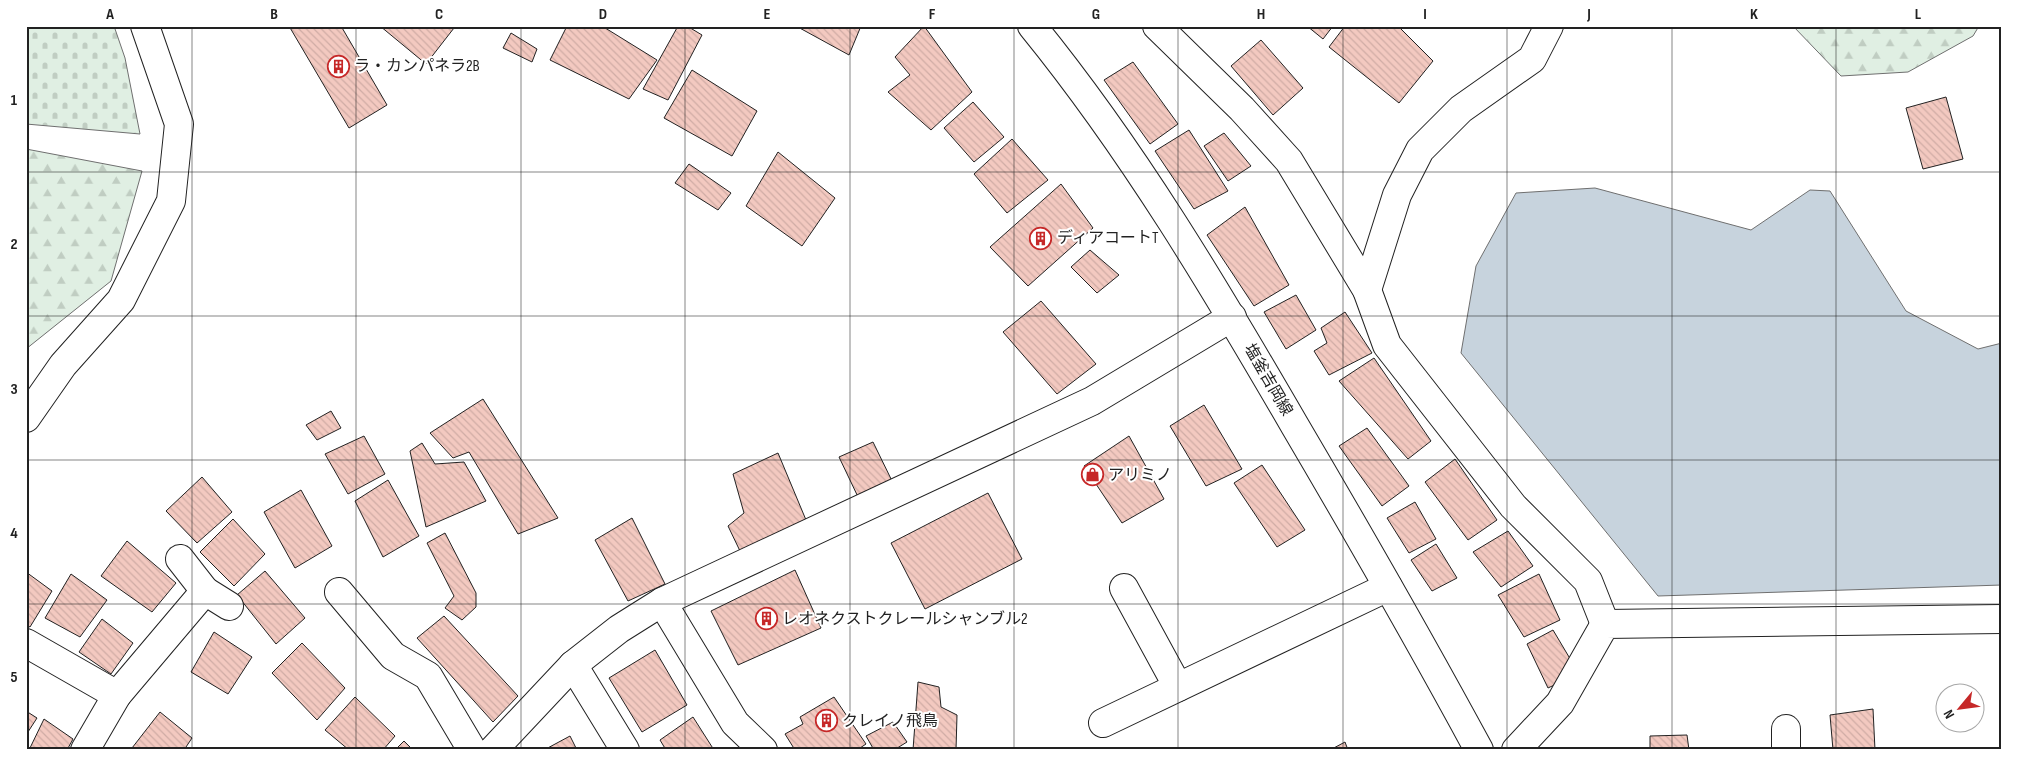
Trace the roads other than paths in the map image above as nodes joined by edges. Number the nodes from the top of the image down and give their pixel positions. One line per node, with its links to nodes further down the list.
1 (146, 26): 7 (street)
2 (1032, 26): 6 (street, 塩釜吉岡線)
3 (1157, 26): 5 (street)
4 (1549, 26): 5 (street)
5 (1367, 290): 16 (street)
6 (1232, 318): 10 (street, 塩釜吉岡線); 13 (street)
7 (26, 418)
8 (180, 558): 11 (street)
9 (1124, 588): 19 (street)
10 (1388, 588): 19 (street); 27 (street, 塩釜吉岡線)
11 (205, 591): 14 (street); 20 (street)
12 (339, 592): 23 (street)
13 (662, 602): 18 (street); 26 (street)
14 (229, 606)
15 (2002, 620): 16 (street)
16 (1605, 624): 28 (street)
17 (26, 642): 20 (street)
18 (573, 665): 24 (street); 25 (street)
19 (1178, 687): 21 (street)
20 (116, 695): 22 (street)
21 (1103, 722)
22 (85, 750)
23 (472, 750)
24 (493, 750)
25 (625, 750)
26 (763, 750)
27 (1479, 750)
28 (1516, 750)

